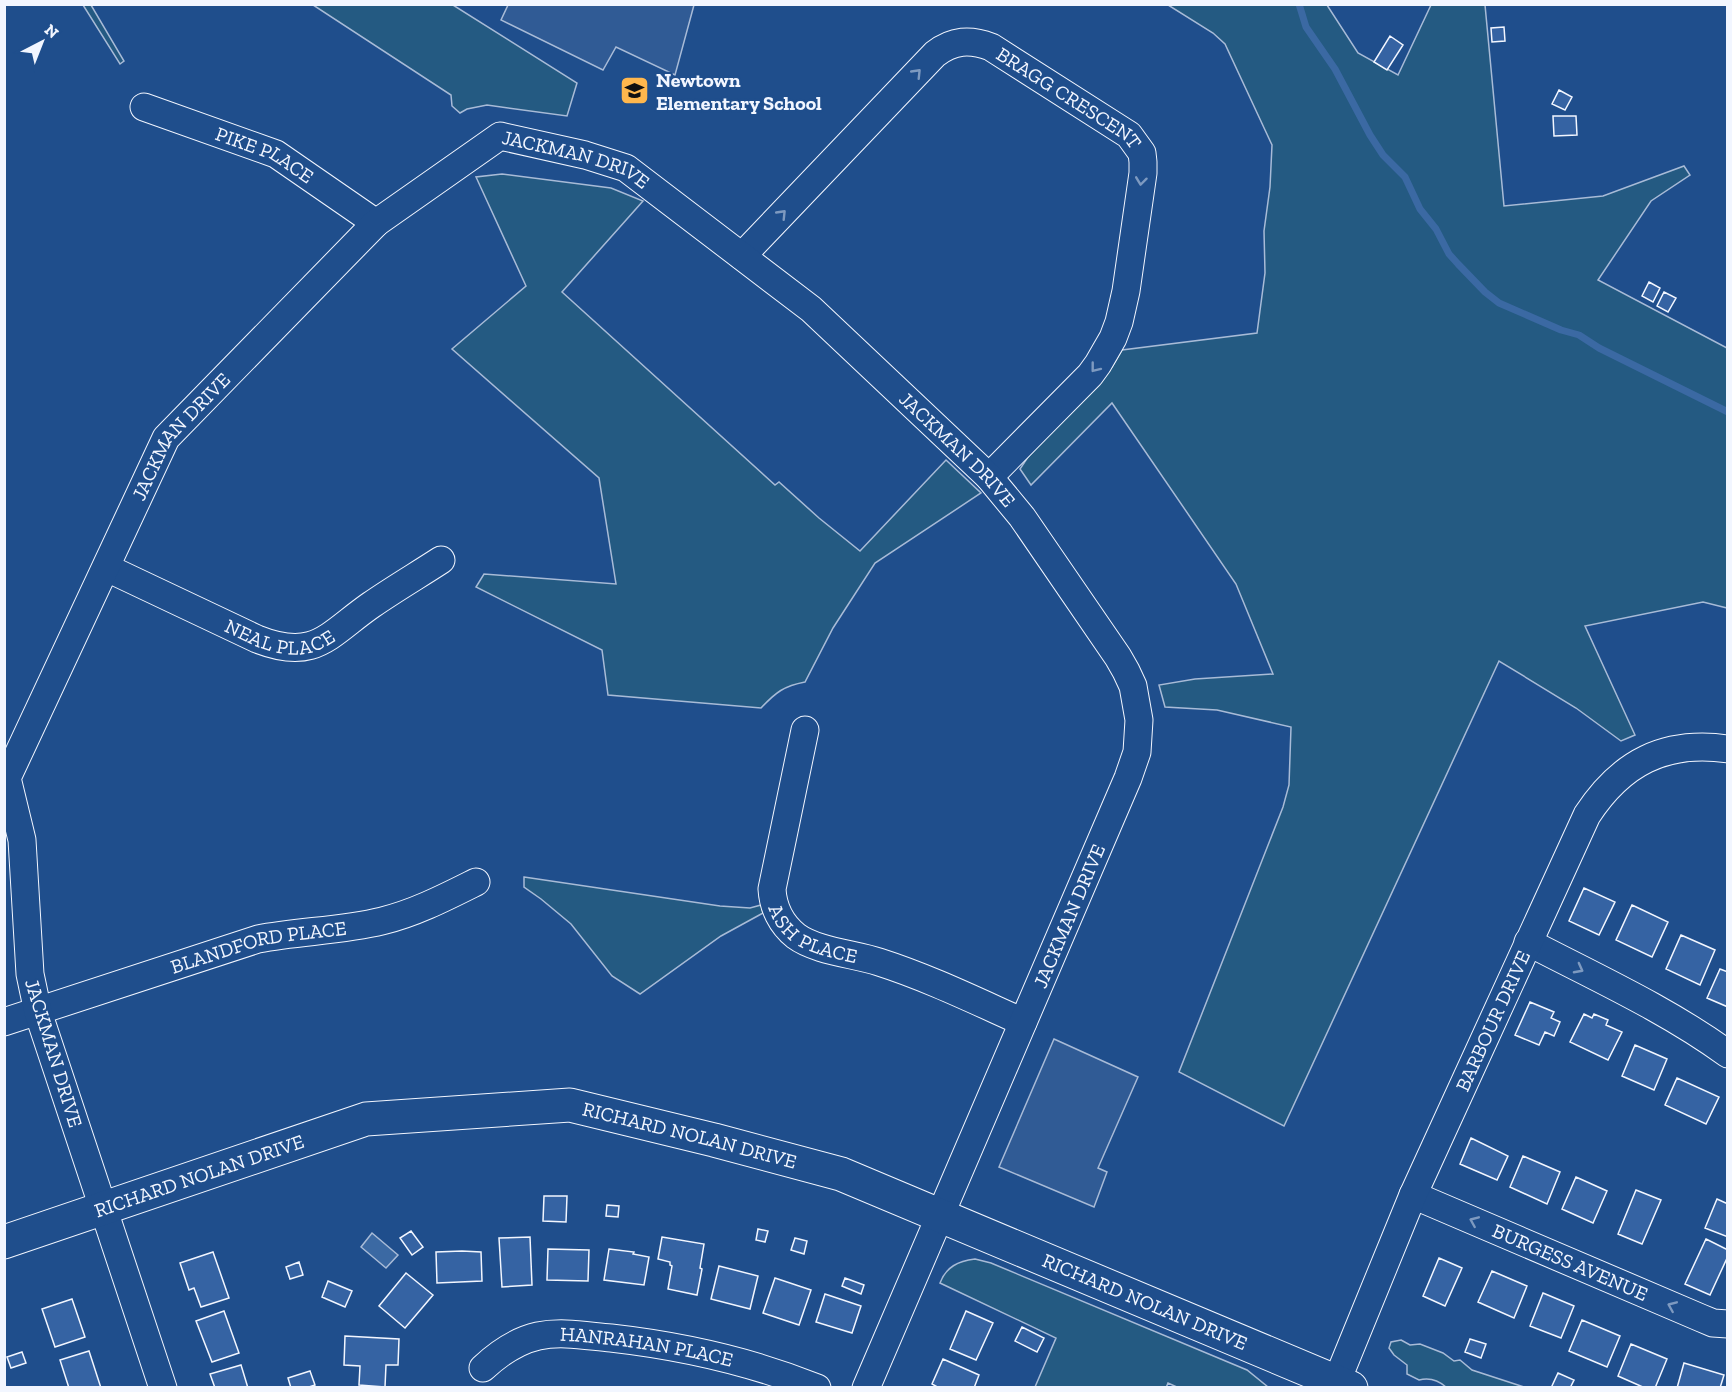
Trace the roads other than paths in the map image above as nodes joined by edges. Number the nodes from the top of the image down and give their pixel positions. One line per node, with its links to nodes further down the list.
1 (144, 107): 2 (street, PIKE PLACE)
2 (376, 223): 3 (street, JACKMAN DRIVE); 6 (street, JACKMAN DRIVE)
3 (742, 256): 4 (street, JACKMAN DRIVE); 4 (street, BRAGG CRESCENT, one-way to 4)
4 (989, 477): 14 (street, JACKMAN DRIVE)
5 (441, 560): 6 (street, NEAL PLACE)
6 (106, 568): 9 (street, JACKMAN DRIVE)
7 (805, 730): 14 (street, ASH PLACE)
8 (1728, 749): 11 (street, BARBOUR DRIVE)
9 (6, 777): 12 (street, JACKMAN DRIVE)
10 (476, 882): 12 (street, BLANDFORD PLACE)
11 (1528, 942): 15 (street, one-way to 15); 16 (street, BARBOUR DRIVE)
12 (38, 1012): 13 (street, BLANDFORD PLACE); 17 (street, JACKMAN DRIVE)
13 (4, 1022)
14 (1023, 1022): 18 (street, JACKMAN DRIVE)
15 (1728, 1054)
16 (1413, 1195): 20 (street, BURGESS AVENUE, one-way to 16); 22 (street, BARBOUR DRIVE)
17 (103, 1209): 18 (main road, RICHARD NOLAN DRIVE); 19 (main road, RICHARD NOLAN DRIVE); 23 (street, JACKMAN DRIVE)
18 (940, 1215): 22 (main road, RICHARD NOLAN DRIVE); 25 (street, JACKMAN DRIVE)
19 (4, 1242)
20 (1728, 1324)
21 (483, 1368): 24 (street, HANRAHAN PLACE)
22 (1341, 1385)
23 (163, 1388)
24 (817, 1388)
25 (866, 1388)

